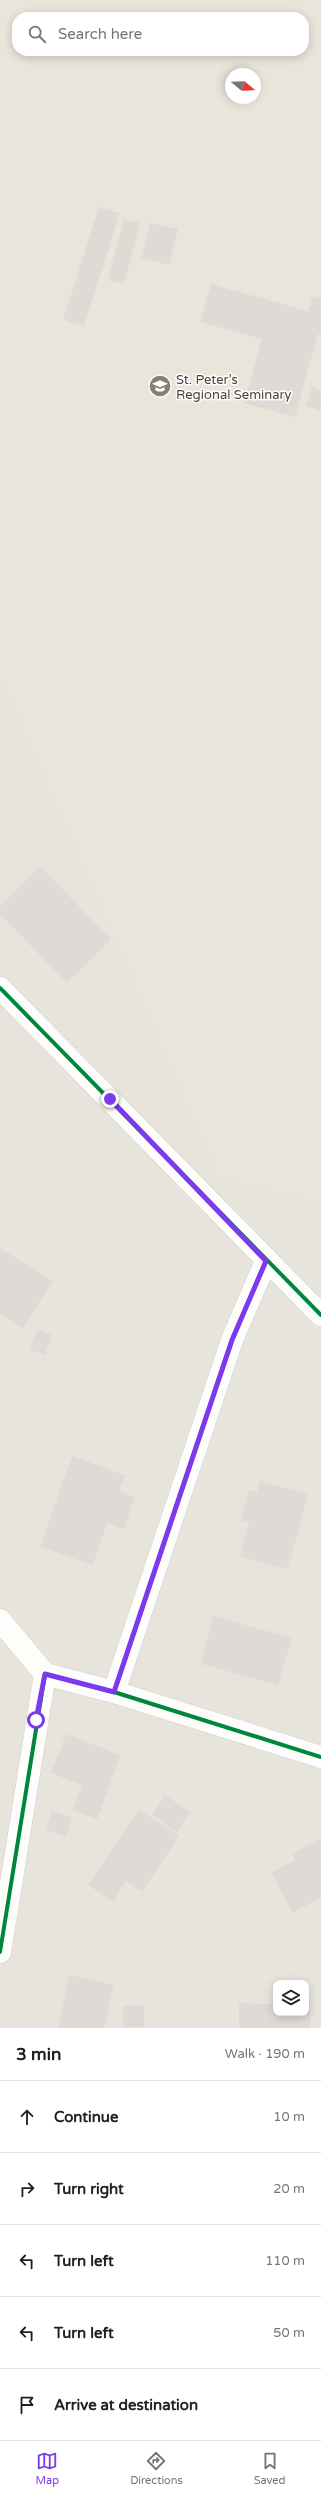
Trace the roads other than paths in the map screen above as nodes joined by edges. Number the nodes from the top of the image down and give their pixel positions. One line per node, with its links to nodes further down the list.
1 (0, 988): 2 (street)
2 (266, 1261): 3 (street); 6 (street)
3 (321, 1315)
4 (0, 1620): 5 (street)
5 (45, 1674): 6 (street); 8 (street)
6 (114, 1692): 7 (street)
7 (321, 1757)
8 (0, 1952)

